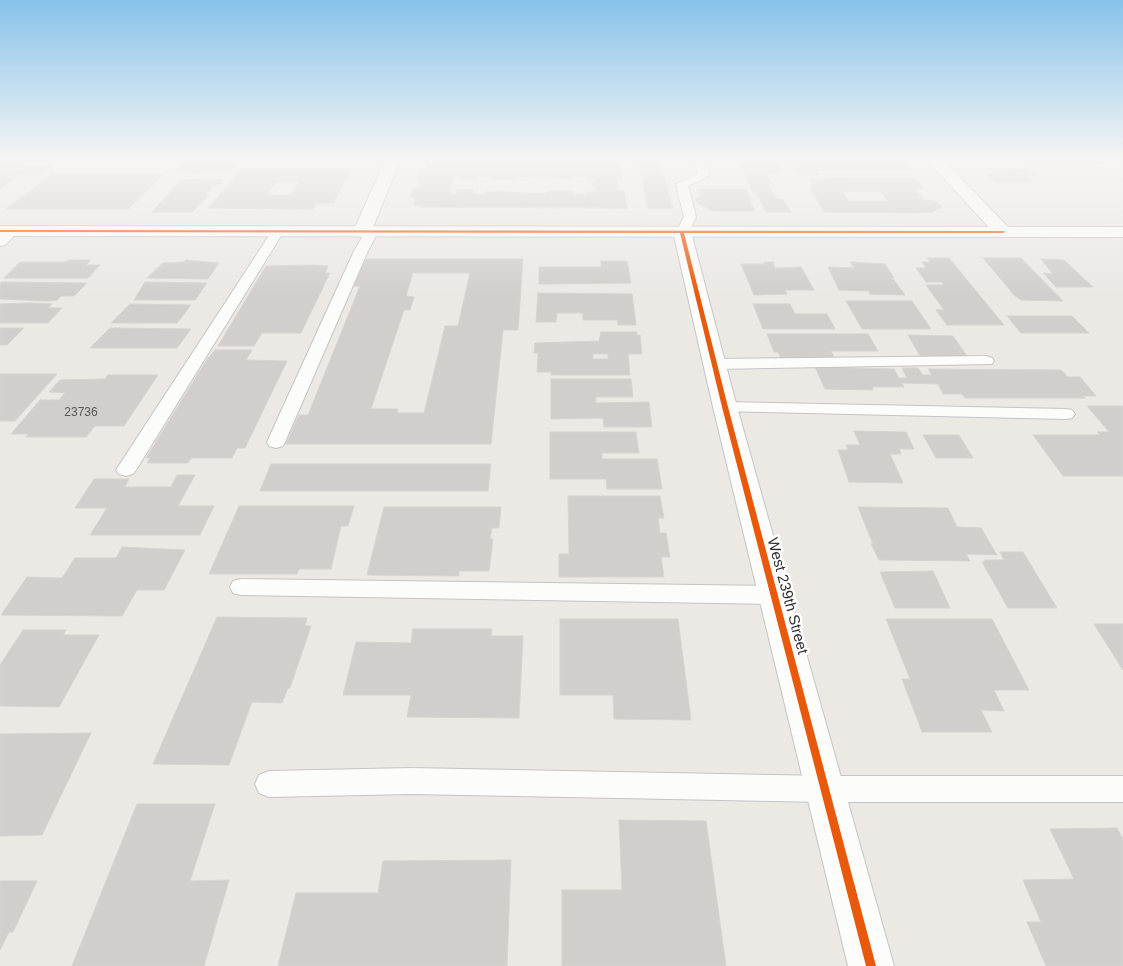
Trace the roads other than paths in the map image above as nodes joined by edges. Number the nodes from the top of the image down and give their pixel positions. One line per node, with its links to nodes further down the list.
1 (378, 203): 6 (street)
2 (687, 203): 7 (lane)
3 (975, 203): 8 (street)
4 (1121, 231): 8 (street)
5 (278, 232): 6 (street); 9 (street); 15 (lane)
6 (367, 232): 7 (street); 14 (lane)
7 (682, 232): 8 (street); 11 (street, West 239th Street)
8 (1003, 232)
9 (4, 235)
10 (986, 362): 11 (lane)
11 (714, 364): 12 (street, West 239th Street)
12 (725, 407): 13 (lane); 17 (street, West 239th Street)
13 (1066, 414)
14 (276, 442)
15 (126, 470)
16 (241, 588): 17 (lane)
17 (774, 595): 19 (street, West 239th Street)
18 (270, 784): 19 (lane)
19 (824, 789): 20 (lane); 21 (street, West 239th Street)
20 (1123, 789)
21 (871, 966)

